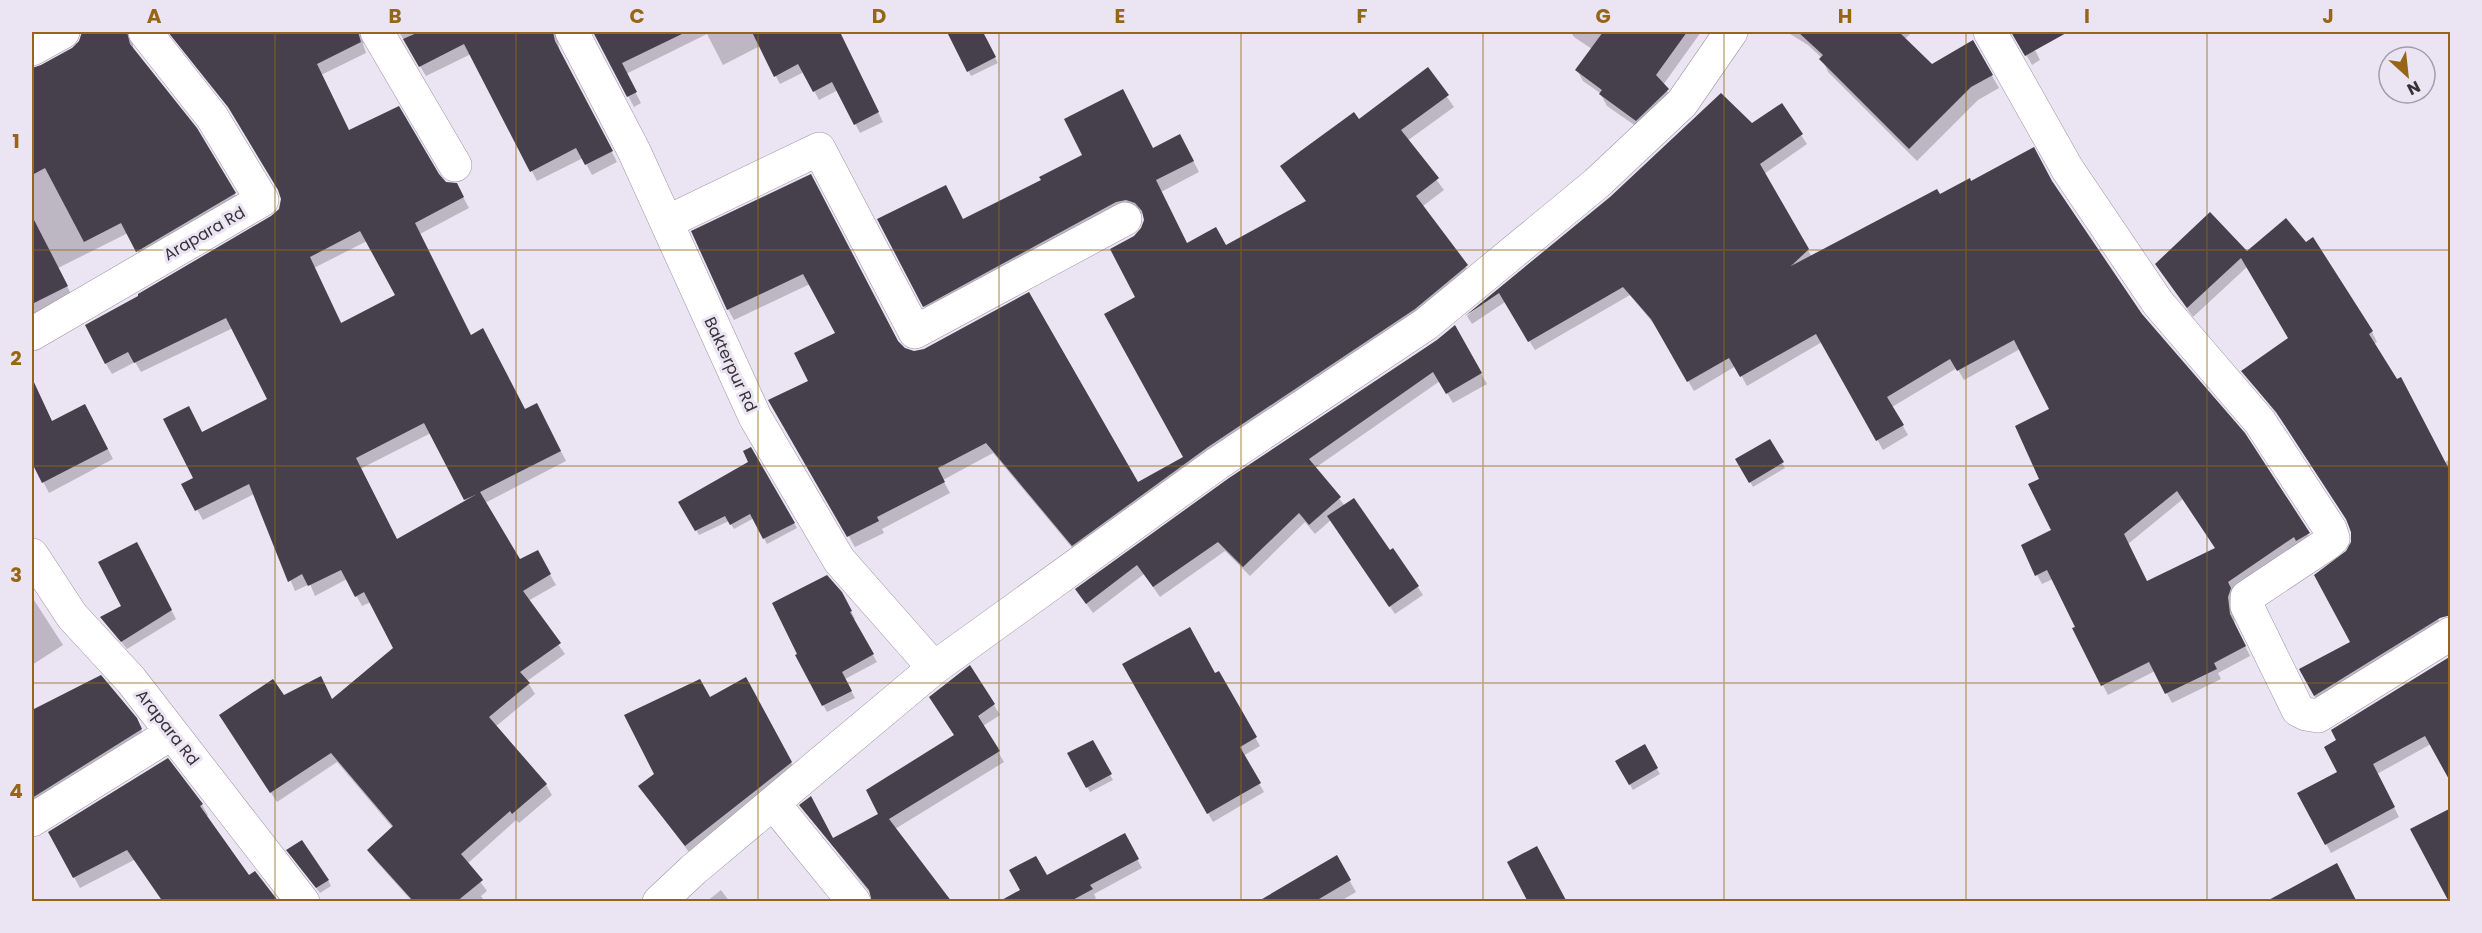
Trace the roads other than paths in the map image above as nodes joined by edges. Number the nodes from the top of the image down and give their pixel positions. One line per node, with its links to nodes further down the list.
1 (63, 32): 7 (street)
2 (145, 32): 11 (street, Arapara Rd)
3 (377, 32): 8 (street)
4 (572, 32): 10 (street, Bakterpur Rd)
5 (1731, 32): 14 (street)
6 (1990, 32): 13 (street)
7 (32, 49)
8 (455, 165)
9 (1125, 219): 10 (street)
10 (667, 222): 14 (street, Bakterpur Rd)
11 (32, 334)
12 (32, 555): 15 (street, Arapara Rd)
13 (2451, 634)
14 (934, 668): 16 (street)
15 (172, 733): 17 (street); 18 (street, Arapara Rd)
16 (773, 803): 19 (street); 20 (street)
17 (32, 820)
18 (303, 902)
19 (659, 902)
20 (854, 902)

